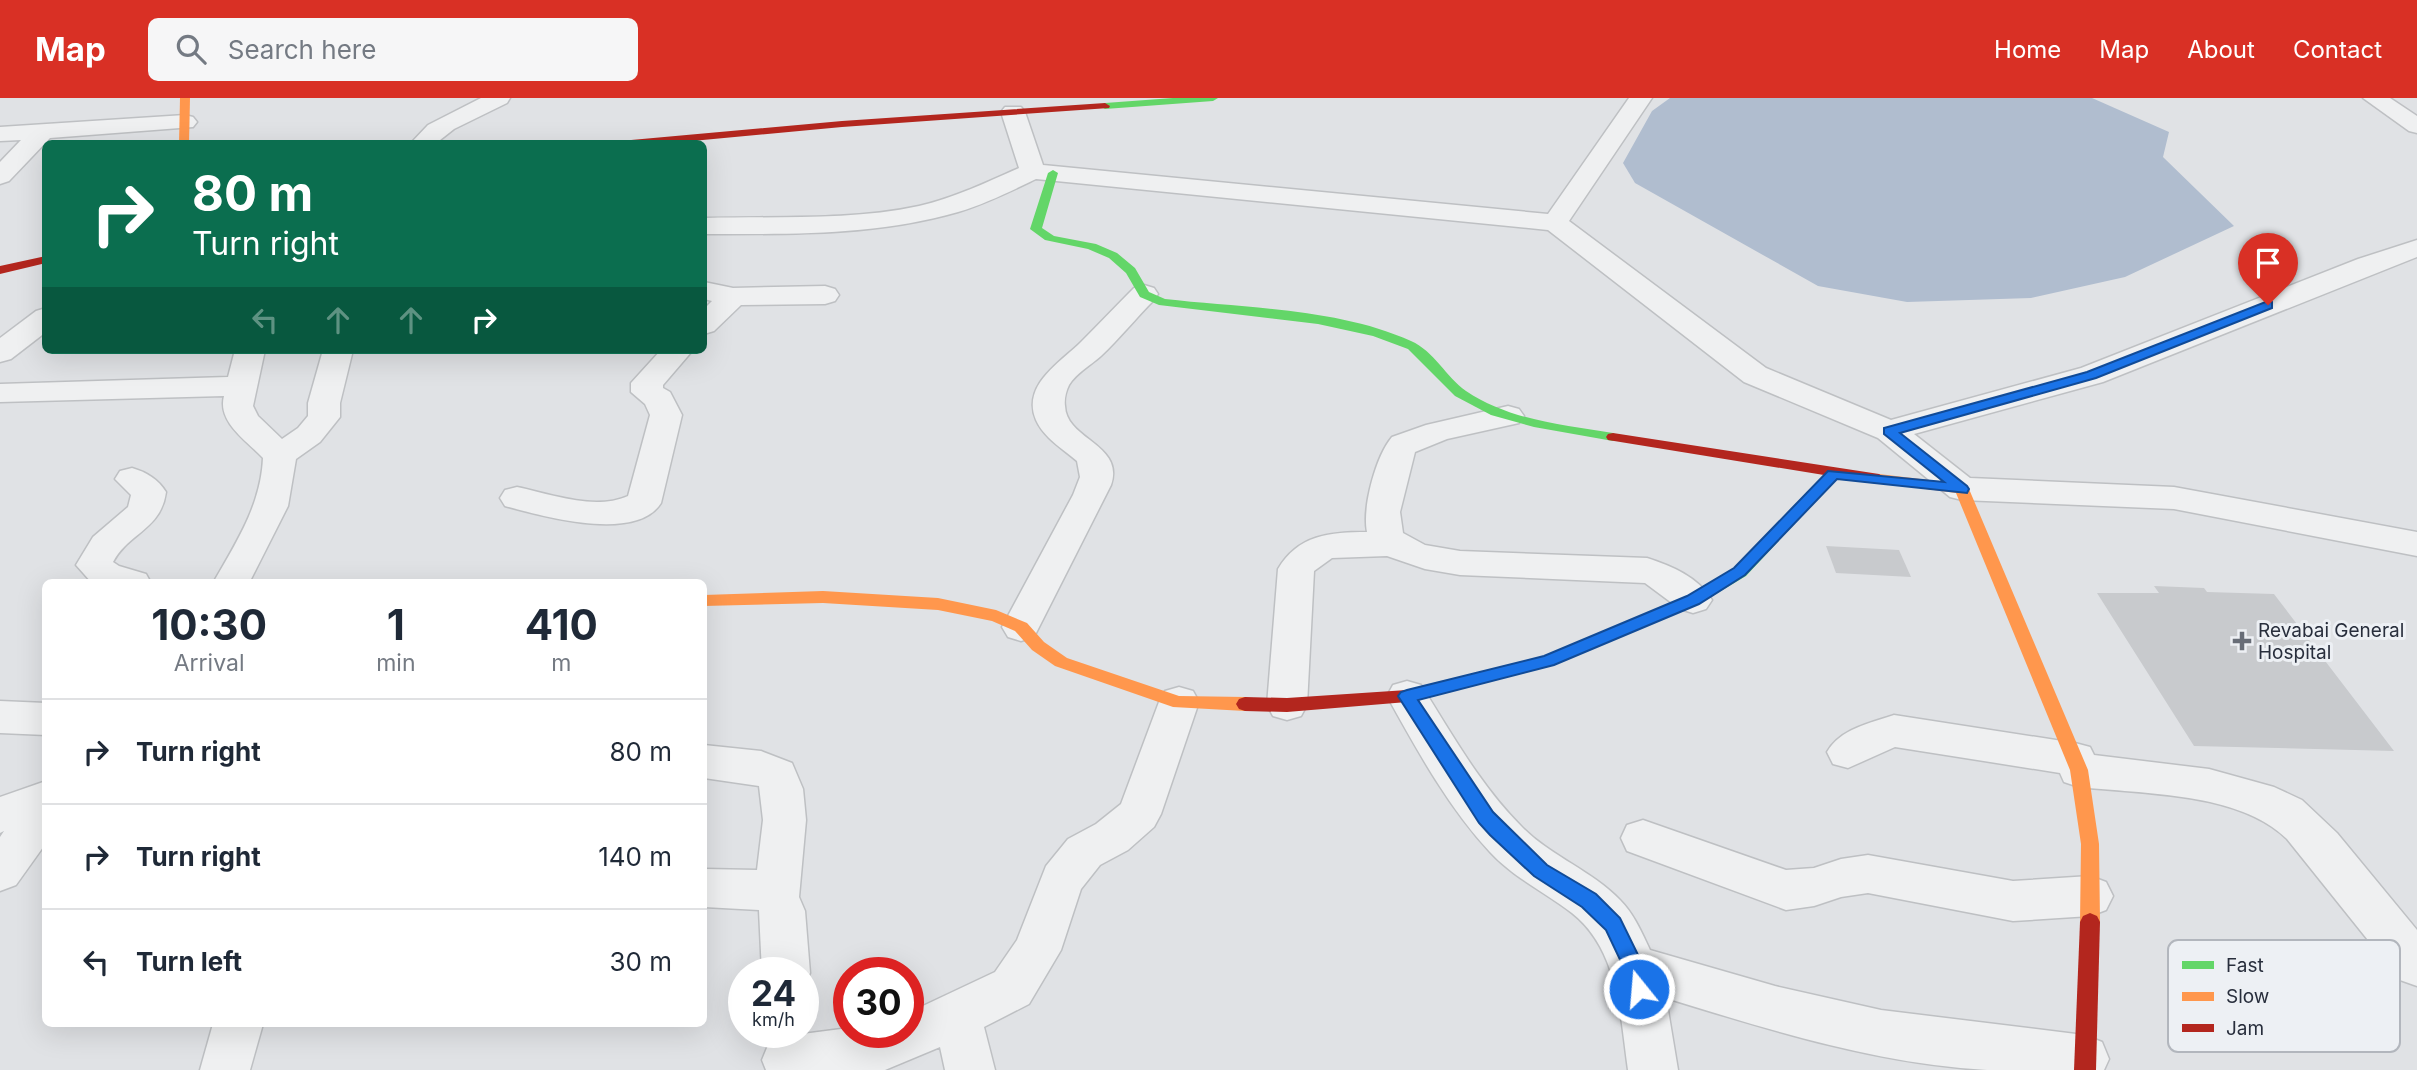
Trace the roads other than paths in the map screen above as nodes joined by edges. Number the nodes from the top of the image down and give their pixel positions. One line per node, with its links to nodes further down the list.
1 (185, 98): 9 (street)
2 (499, 98): 11 (street)
3 (1213, 98): 6 (street)
4 (1641, 98): 15 (street)
5 (2374, 98): 7 (street)
6 (1011, 105): 12 (street); 14 (street)
7 (2417, 126)
8 (43, 131): 9 (street); 10 (street); 13 (street)
9 (184, 133)
10 (0, 134)
11 (424, 140)
12 (660, 140)
13 (4, 169)
14 (1043, 172): 15 (street); 16 (street); 21 (street)
15 (1555, 223): 33 (street)
16 (707, 226)
17 (2417, 248): 33 (street)
18 (42, 260): 19 (street)
19 (0, 270)
20 (707, 291): 23 (street)
21 (1144, 294): 32 (street); 45 (street)
22 (825, 295): 23 (street)
23 (733, 297): 25 (street)
24 (42, 320): 26 (street)
25 (707, 322)
26 (0, 353)
27 (249, 354): 30 (street)
28 (337, 354): 34 (street)
29 (674, 354): 38 (street)
30 (242, 386): 31 (street); 34 (street)
31 (0, 393)
32 (1508, 416): 35 (street); 39 (street)
33 (1889, 431): 37 (street)
34 (280, 455): 42 (street)
35 (1833, 474): 37 (street); 43 (street)
36 (132, 480): 41 (street)
37 (1962, 489): 40 (street); 53 (street)
38 (517, 498)
39 (1392, 544): 43 (street); 48 (street)
40 (2417, 544)
41 (120, 579)
42 (234, 579)
43 (1693, 600): 46 (street)
44 (707, 601): 45 (street)
45 (1021, 627): 47 (street)
46 (1407, 696): 48 (street); 66 (street)
47 (1179, 702): 48 (street); 67 (street)
48 (1287, 705)
49 (0, 717): 50 (street)
50 (42, 719)
51 (1848, 752): 53 (street)
52 (707, 762): 61 (street)
53 (2077, 765): 60 (street); 62 (street)
54 (42, 799): 56 (street)
55 (42, 814): 58 (street)
56 (0, 815)
57 (1643, 838): 60 (street)
58 (0, 872)
59 (707, 888): 61 (street)
60 (2090, 896): 70 (street)
61 (776, 897): 64 (street)
62 (2397, 940)
63 (2400, 944): 65 (street)
64 (785, 957)
65 (2417, 965)
66 (1634, 967): 70 (street); 73 (street)
67 (957, 1016): 69 (street); 72 (street)
68 (237, 1027): 71 (street)
69 (785, 1054)
70 (2084, 1064)
71 (225, 1070)
72 (970, 1070)
73 (1653, 1070)

